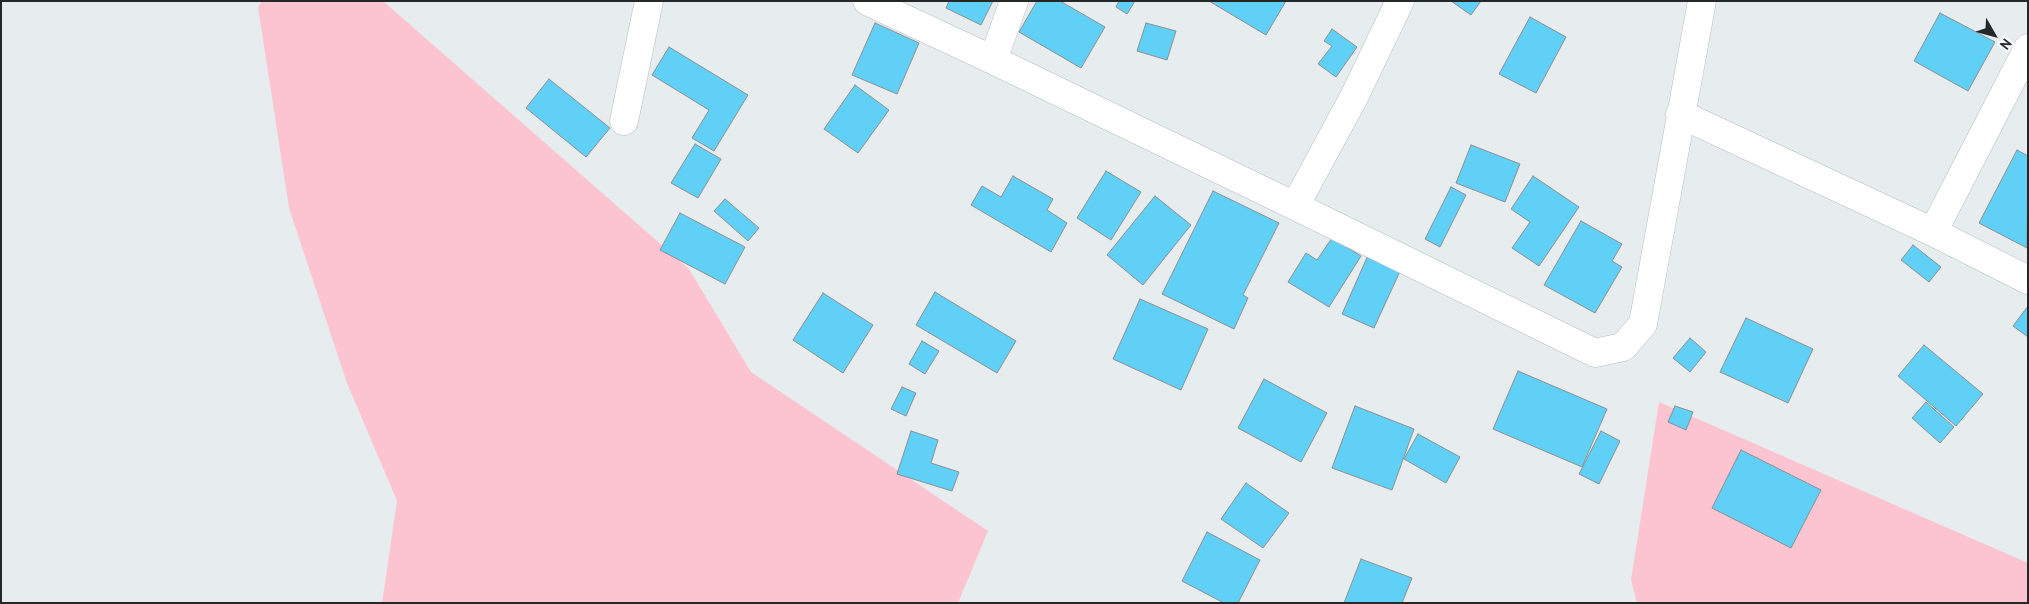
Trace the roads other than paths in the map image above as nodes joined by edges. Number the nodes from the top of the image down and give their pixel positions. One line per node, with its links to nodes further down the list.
1 (649, 1): 9 (street)
2 (867, 1): 7 (street)
3 (1014, 1): 7 (street)
4 (1400, 1): 10 (street)
5 (1702, 1): 8 (street)
6 (2028, 48): 11 (street)
7 (992, 60): 10 (street)
8 (1680, 114): 10 (street); 11 (street)
9 (624, 121)
10 (1295, 206)
11 (1933, 232): 12 (street)
12 (2028, 280)

